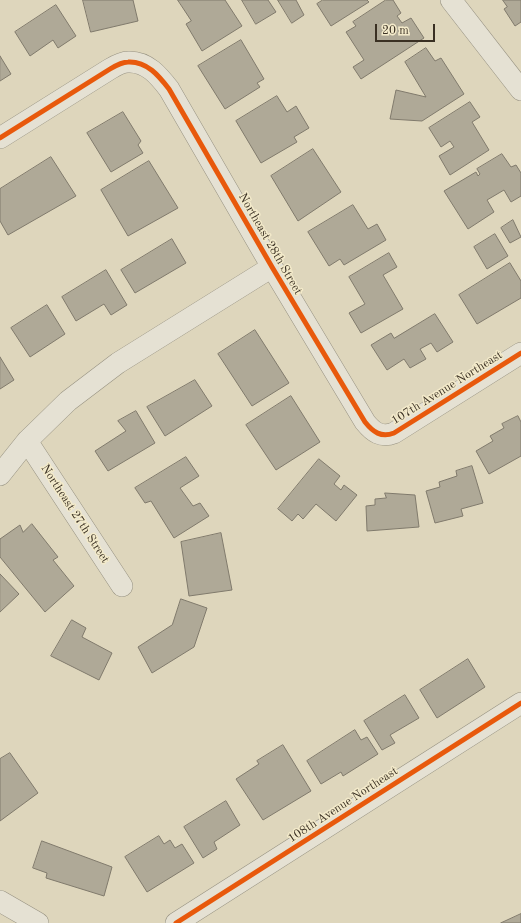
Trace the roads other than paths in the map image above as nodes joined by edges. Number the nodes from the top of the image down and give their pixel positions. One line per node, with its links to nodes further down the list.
1 (452, 0): 2 (street)
2 (521, 90)
3 (0, 138): 4 (street, Northeast 28th Street)
4 (272, 267): 6 (street, Northeast 28th Street); 7 (street)
5 (521, 353): 6 (street, 107th Avenue Northeast)
6 (382, 435)
7 (27, 441): 8 (street); 9 (street, Northeast 27th Street)
8 (0, 475)
9 (122, 586)
10 (521, 703): 13 (street, 108th Avenue Northeast)
11 (0, 901): 12 (street)
12 (38, 923)
13 (176, 923)

